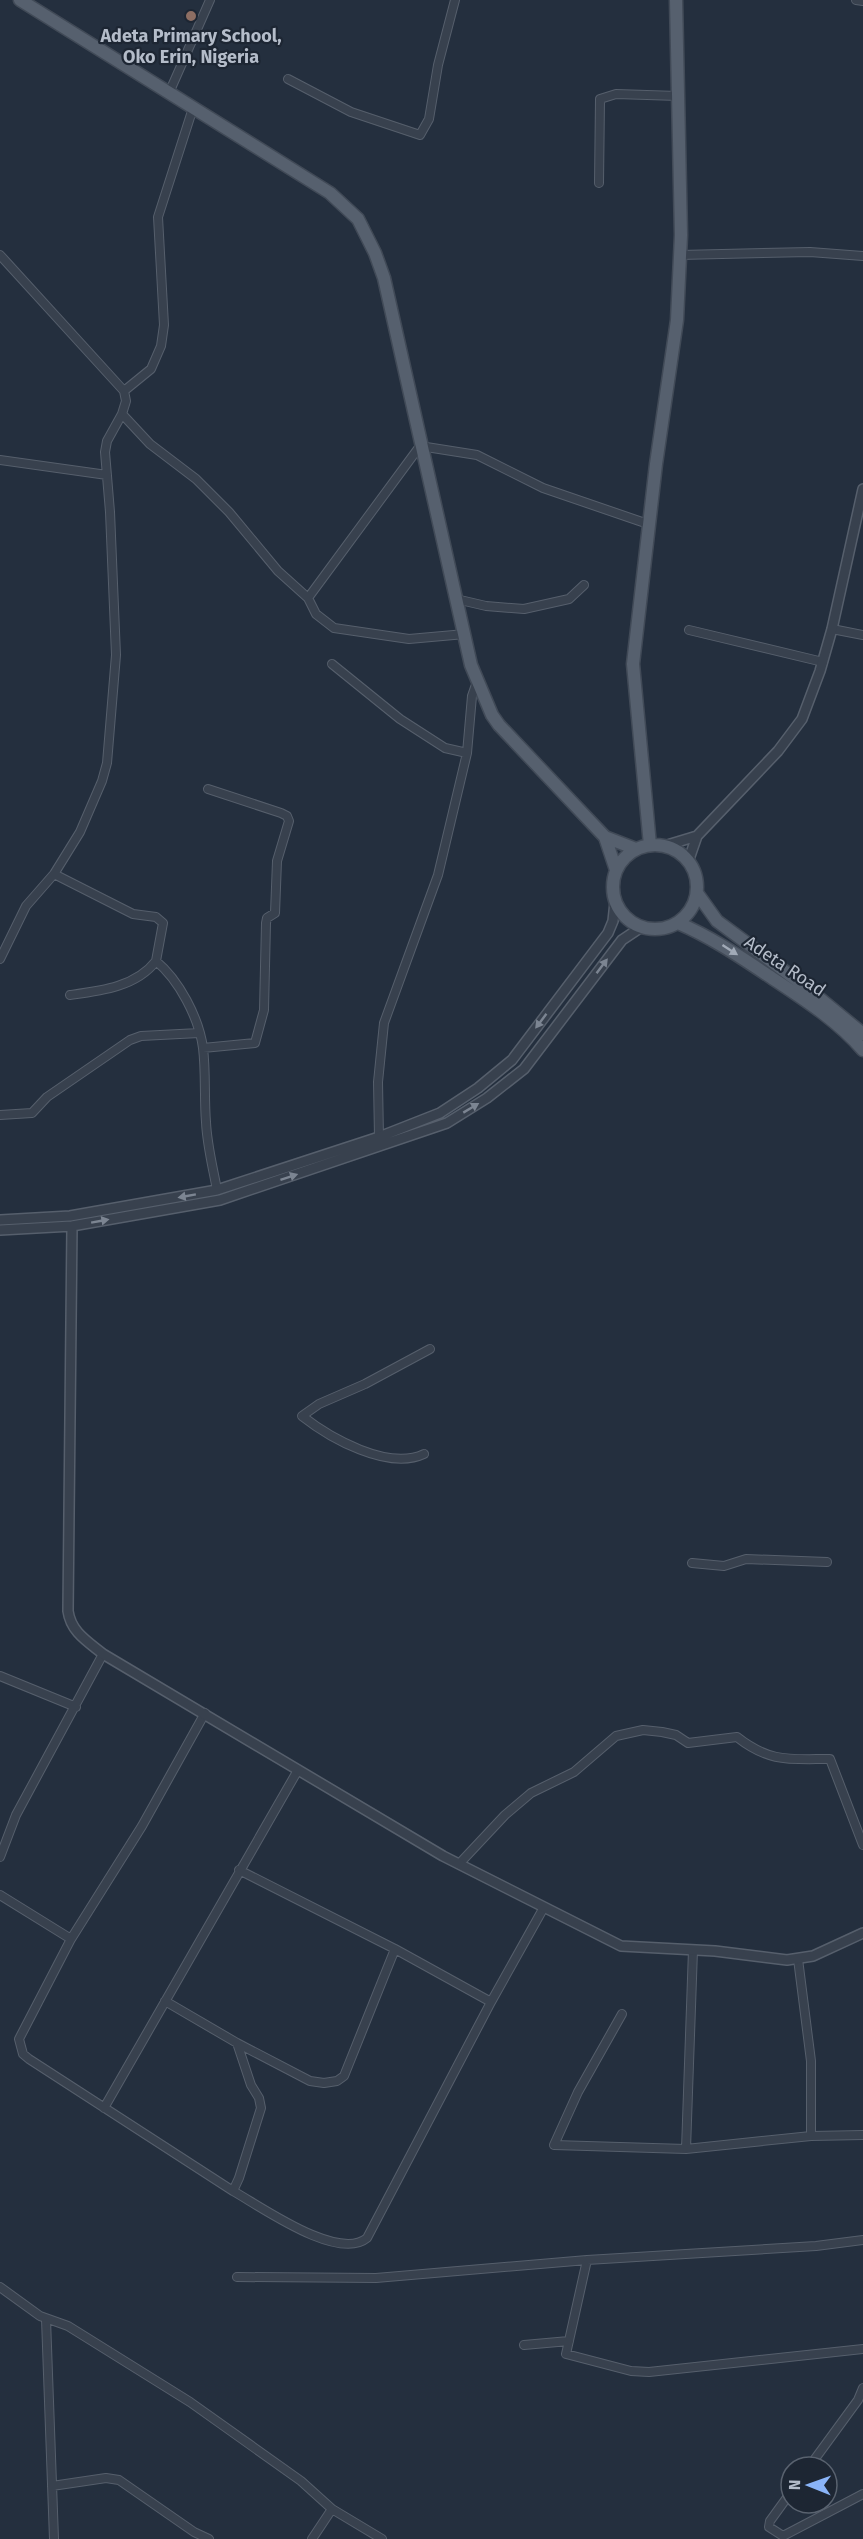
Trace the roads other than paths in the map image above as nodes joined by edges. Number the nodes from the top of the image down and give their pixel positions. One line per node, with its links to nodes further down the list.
1 (20, 0): 8 (main road)
2 (210, 0): 8 (street)
3 (455, 0): 7 (street)
4 (676, 0): 9 (main road)
5 (856, 0): 6 (street)
6 (863, 1)
7 (288, 78)
8 (169, 93): 10 (main road)
9 (678, 96): 11 (street); 12 (main road)
10 (193, 108): 15 (street); 17 (main road)
11 (599, 183)
12 (680, 255): 13 (street); 21 (main road)
13 (863, 256)
14 (1, 257): 15 (street)
15 (124, 391): 16 (street)
16 (123, 414): 19 (street); 23 (street)
17 (420, 446): 21 (street); 23 (street); 24 (main road)
18 (0, 460): 19 (street)
19 (107, 475): 41 (street)
20 (863, 489): 25 (street)
21 (648, 524): 36 (main road)
22 (584, 585): 24 (street)
23 (308, 598): 27 (street)
24 (456, 599): 27 (main road)
25 (832, 629): 28 (street); 29 (street)
26 (689, 630): 29 (street)
27 (465, 634): 31 (main road)
28 (863, 635)
29 (823, 662): 34 (street)
30 (332, 664): 32 (street)
31 (478, 679): 32 (street); 35 (main road)
32 (467, 753): 55 (street)
33 (208, 789): 51 (street)
34 (697, 836): 37 (street); 39 (street)
35 (605, 837): 38 (main road); 40 (main road)
36 (650, 845): 37 (main road); 38 (main road)
37 (664, 846): 39 (main road)
38 (636, 849): 40 (main road)
39 (688, 862): 42 (main road)
40 (616, 870): 43 (main road)
41 (54, 874): 46 (street); 47 (street)
42 (697, 893): 44 (main road); 50 (main road, Adeta Road)
43 (615, 902): 45 (main road); 54 (street, one-way to 54)
44 (678, 923): 45 (main road); 52 (main road, Adeta Road, one-way to 52)
45 (640, 927): 56 (street, one-way to 45)
46 (0, 959)
47 (156, 961): 48 (street); 49 (street)
48 (69, 995)
49 (199, 1033): 51 (street); 53 (street)
50 (863, 1034)
51 (203, 1048): 57 (street)
52 (863, 1050)
53 (0, 1115)
54 (403, 1128): 55 (street); 56 (street)
55 (379, 1137): 57 (street)
56 (405, 1138): 59 (street, one-way to 56)
57 (217, 1190): 58 (street, one-way to 58)
58 (0, 1220)
59 (72, 1226): 60 (street); 65 (street)
60 (0, 1230)
61 (430, 1349): 62 (street)
62 (424, 1454)
63 (827, 1562): 64 (street)
64 (692, 1563)
65 (103, 1654): 67 (street); 68 (street)
66 (0, 1676): 67 (street)
67 (76, 1707): 71 (street)
68 (205, 1713): 69 (street); 77 (street)
69 (297, 1770): 72 (street); 73 (street)
70 (863, 1845): 72 (street)
71 (0, 1857)
72 (459, 1864): 75 (street)
73 (239, 1870): 78 (street); 81 (street)
74 (0, 1895): 77 (street)
75 (543, 1909): 79 (street); 82 (street)
76 (863, 1933): 80 (street)
77 (71, 1939): 85 (street)
78 (395, 1950): 82 (street); 84 (street)
79 (693, 1950): 80 (street); 88 (street)
80 (798, 1959): 87 (street)
81 (165, 2001): 84 (street); 85 (street)
82 (491, 2002): 89 (street)
83 (622, 2014): 88 (street)
84 (237, 2043): 89 (street)
85 (105, 2108): 89 (street)
86 (863, 2135): 87 (street)
87 (811, 2136): 88 (street)
88 (686, 2149)
89 (232, 2192)
90 (863, 2240): 91 (street)
91 (587, 2260): 92 (street); 95 (street)
92 (237, 2277)
93 (0, 2287): 94 (street)
94 (46, 2319): 100 (street); 103 (street)
95 (569, 2341): 96 (street); 97 (street)
96 (525, 2345)
97 (863, 2349)
98 (863, 2388): 99 (street)
99 (818, 2455)
100 (52, 2486): 106 (street); 107 (street)
101 (863, 2494): 102 (street)
102 (839, 2507)
103 (332, 2509): 108 (street); 109 (street)
104 (779, 2509): 105 (street)
105 (823, 2515)
106 (54, 2539)
107 (209, 2539)
108 (312, 2539)
109 (382, 2539)

